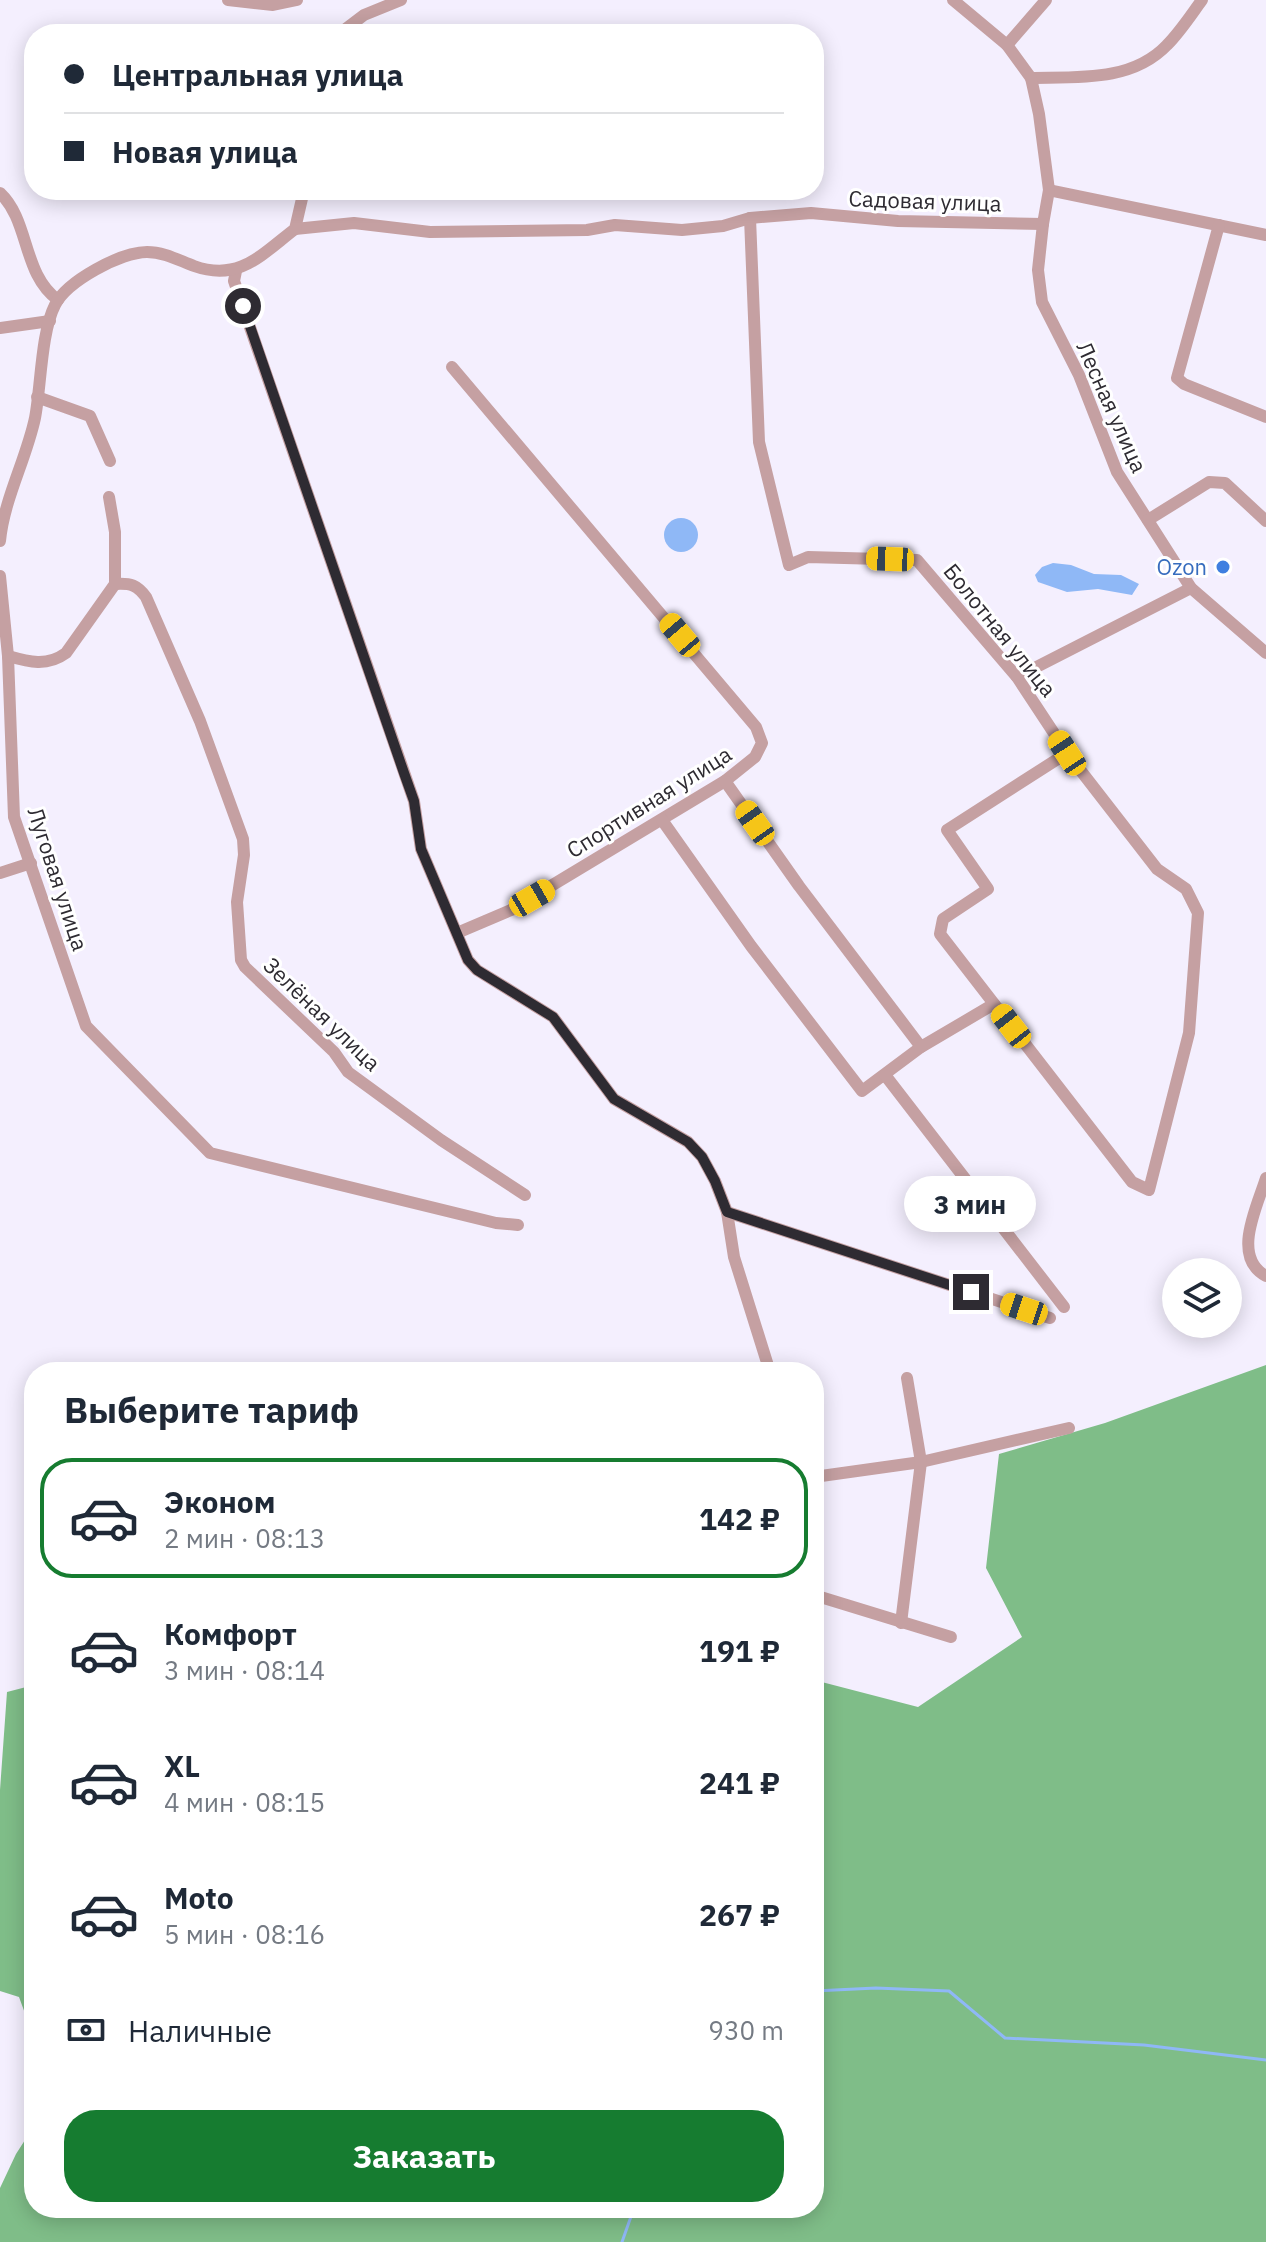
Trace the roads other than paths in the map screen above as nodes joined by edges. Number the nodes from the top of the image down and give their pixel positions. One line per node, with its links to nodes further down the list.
1 (228, 0): 2 (street)
2 (297, 0)
3 (401, 0): 7 (street)
4 (953, 0): 8 (street)
5 (1046, 0): 8 (street)
6 (1202, 0): 9 (street)
7 (352, 24)
8 (1007, 45): 9 (street)
9 (1031, 78): 10 (street)
10 (1049, 190): 14 (street); 15 (street)
11 (0, 193): 19 (street)
12 (302, 200): 16 (street)
13 (750, 218): 14 (street, Садовая улица); 16 (street, Садовая улица); 35 (street, Болотная улица)
14 (1043, 224): 27 (street, Лесная улица)
15 (1219, 225): 17 (street); 24 (street)
16 (295, 229): 18 (street)
17 (1266, 235)
18 (235, 276): 19 (street); 42 (street)
19 (58, 300): 20 (street)
20 (50, 321): 21 (street); 23 (street)
21 (0, 328)
22 (452, 367): 38 (street, Спортивная улица)
23 (37, 397): 25 (street); 29 (street)
24 (1266, 417)
25 (110, 461)
26 (109, 497): 31 (street)
27 (1148, 520): 28 (street); 32 (street, Лесная улица)
28 (1266, 521)
29 (0, 541)
30 (0, 576): 34 (street, Луговая улица)
31 (115, 584): 34 (street); 47 (street, Зелёная улица)
32 (1191, 588): 33 (street, Лесная улица); 35 (street)
33 (1266, 653)
34 (8, 656): 37 (street, Луговая улица)
35 (1017, 677): 36 (street, Болотная улица)
36 (1067, 753): 43 (street); 43 (street, Болотная улица)
37 (5, 781): 40 (street, Луговая улица)
38 (725, 781): 39 (street, Спортивная улица); 44 (street)
39 (662, 820): 42 (street, Спортивная улица); 45 (street)
40 (31, 863): 41 (street); 49 (street, Луговая улица)
41 (0, 873)
42 (457, 933): 48 (street)
43 (994, 1004): 44 (street)
44 (921, 1047): 45 (street)
45 (885, 1075): 51 (street)
46 (1266, 1178): 50 (street)
47 (525, 1195)
48 (727, 1212): 52 (street); 53 (street)
49 (518, 1225)
50 (1266, 1276)
51 (1064, 1307)
52 (1050, 1318)
53 (767, 1362)
54 (907, 1378): 56 (street)
55 (1069, 1428): 56 (street)
56 (921, 1462): 57 (street); 59 (street)
57 (824, 1476)
58 (824, 1598): 59 (street)
59 (901, 1623): 60 (street)
60 (951, 1637)

